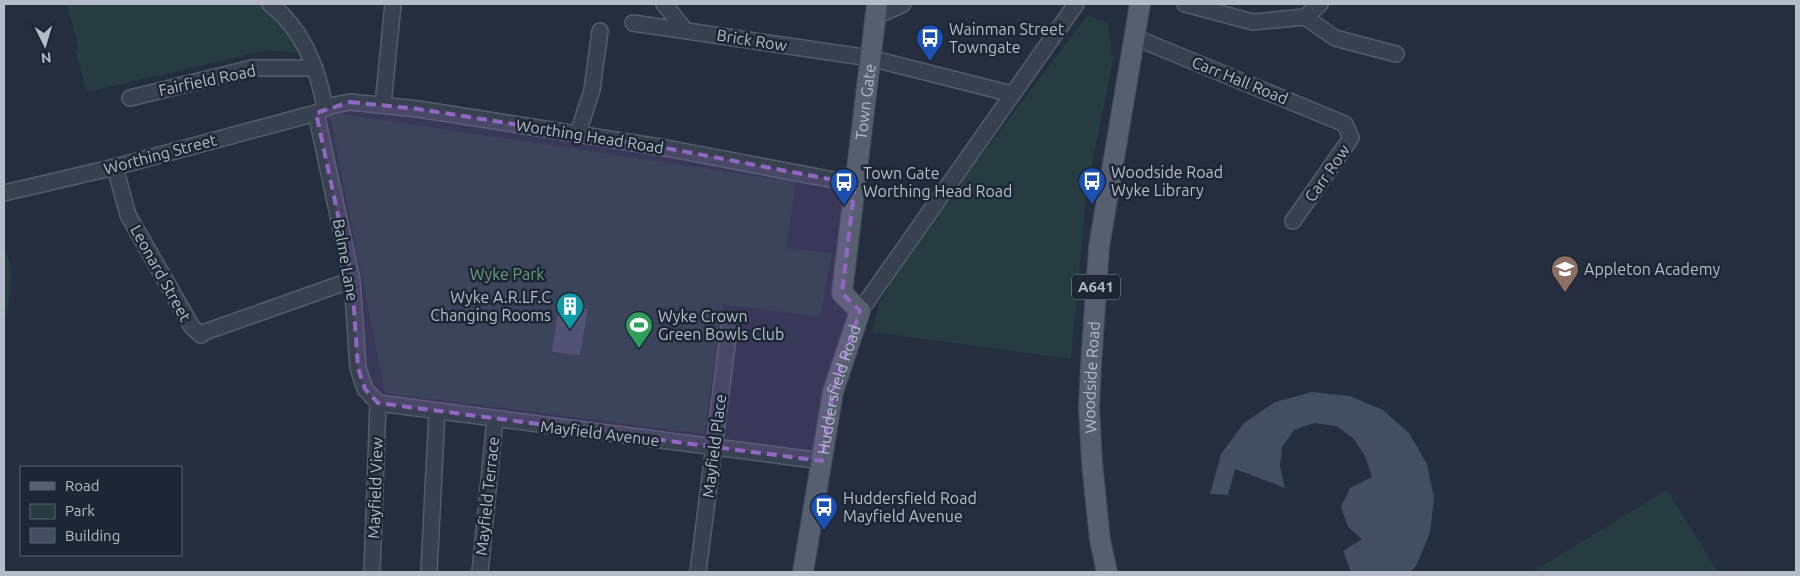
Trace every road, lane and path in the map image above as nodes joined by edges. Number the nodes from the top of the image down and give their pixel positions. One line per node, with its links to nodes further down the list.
1 (270, 4): 17 (street)
2 (393, 4): 20 (street)
3 (664, 4): 12 (street)
4 (903, 4): 9 (street)
5 (1076, 4): 18 (street, Huddersfield Road)
6 (1140, 4): 14 (main road, Woodside Road / A641)
7 (1185, 4): 10 (street)
8 (1320, 4): 10 (street)
9 (876, 10): 16 (main road, Town Gate)
10 (1305, 18): 15 (street)
11 (634, 23): 12 (street, Brick Row)
12 (686, 30): 16 (street, Brick Row)
13 (600, 31): 23 (street)
14 (1134, 37): 22 (street, Carr Hall Road); 41 (main road, Woodside Road / A641)
15 (1396, 54)
16 (870, 58): 18 (street, Brick Row); 25 (main road, Town Gate)
17 (315, 68): 19 (street, Fairfield Road); 21 (street)
18 (1012, 94): 29 (street, Huddersfield Road)
19 (130, 98)
20 (383, 105): 21 (street, Worthing Head Road); 23 (street, Worthing Head Road)
21 (320, 110): 24 (street, Worthing Street); 28 (street, Balme Lane)
22 (1345, 124): 27 (street, Carr Row)
23 (578, 133): 25 (street, Worthing Head Road)
24 (115, 167): 26 (street, Worthing Street); 28 (street, Leonard Street)
25 (855, 184): 29 (main road, Town Gate)
26 (4, 192)
27 (1293, 222)
28 (352, 280): 31 (street, Balme Lane)
29 (860, 311): 35 (main road, Huddersfield Road)
30 (730, 320): 34 (street, Mayfield Place)
31 (378, 403): 32 (street, Mayfield Avenue); 36 (street, Mayfield View)
32 (437, 411): 33 (street, Mayfield Avenue); 37 (street)
33 (495, 419): 34 (street, Mayfield Avenue); 38 (street, Mayfield Terrace)
34 (715, 448): 35 (street, Mayfield Avenue); 39 (street, Mayfield Place)
35 (822, 461): 40 (main road, Huddersfield Road)
36 (372, 572)
37 (429, 572)
38 (480, 572)
39 (698, 572)
40 (803, 572)
41 (1107, 572)

